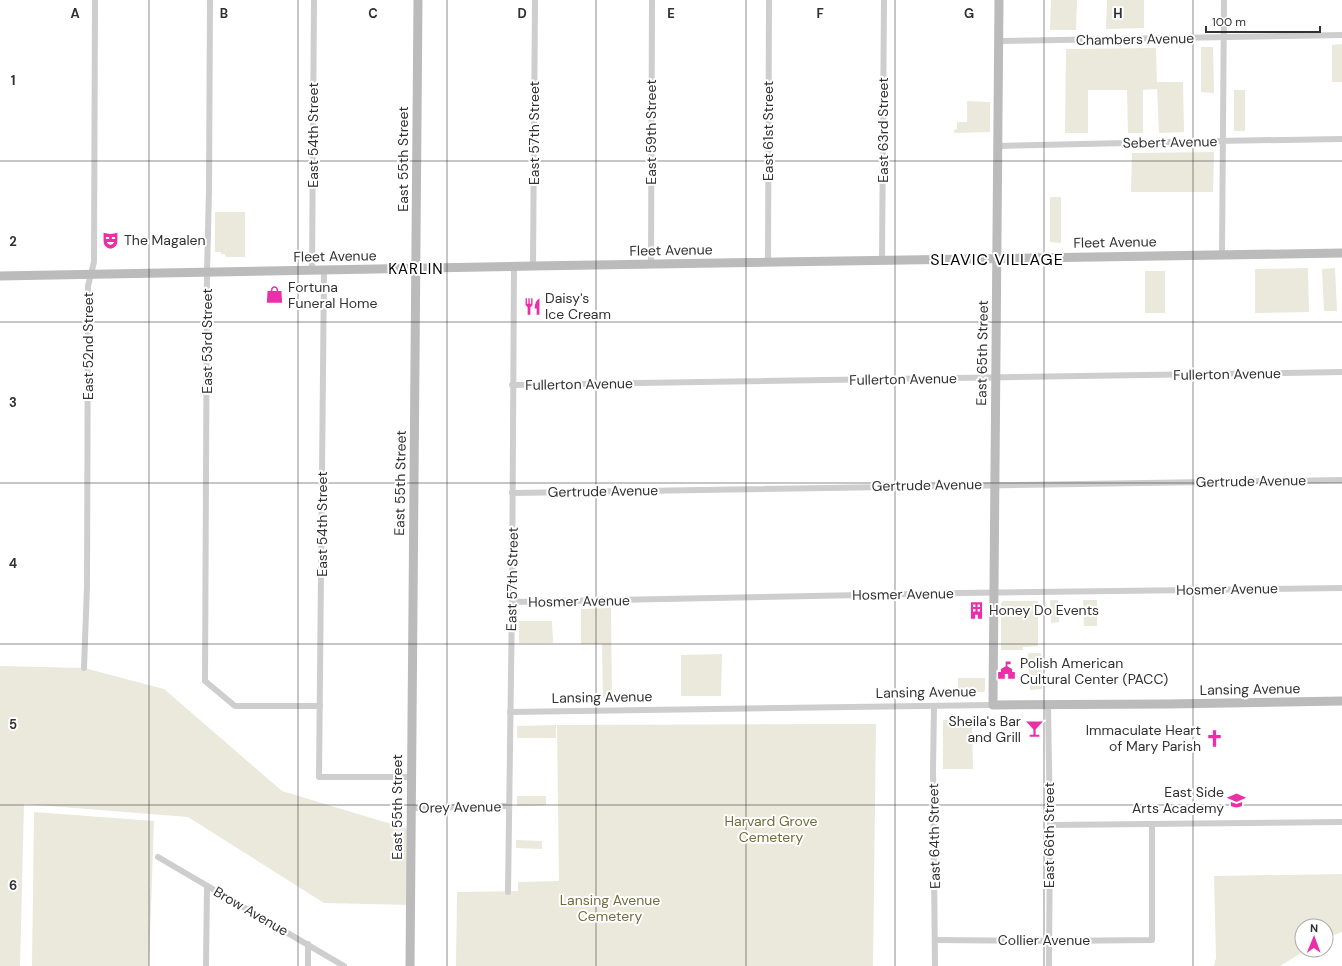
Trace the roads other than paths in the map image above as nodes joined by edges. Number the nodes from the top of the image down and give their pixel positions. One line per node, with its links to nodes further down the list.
1 (95, 0): 29 (street, East 52nd Street)
2 (210, 0): 28 (street, East 53rd Street)
3 (314, 0): 27 (street, East 54th Street)
4 (418, 0): 25 (street, East 55th Street)
5 (535, 0): 24 (street, East 57th Street)
6 (652, 0): 22 (street, East 59th Street)
7 (769, 0): 21 (street, East 61st Street)
8 (884, 0): 20 (street, East 63rd Street)
9 (999, 0): 13 (street, East 65th Street)
10 (1224, 0): 12 (street)
11 (1342, 35): 12 (street, Chambers Avenue)
12 (1224, 38): 13 (street, Chambers Avenue); 15 (street)
13 (999, 41): 16 (street, East 65th Street)
14 (1342, 139): 15 (street, Sebert Avenue)
15 (1223, 140): 16 (street, Sebert Avenue); 18 (street)
16 (998, 146): 19 (street, East 65th Street)
17 (1342, 253): 18 (street, Fleet Avenue)
18 (1222, 254): 19 (street, Fleet Avenue)
19 (997, 258): 20 (street, Fleet Avenue); 32 (street, East 65th Street)
20 (882, 260): 21 (street, Fleet Avenue)
21 (768, 262): 22 (street, Fleet Avenue)
22 (650, 264): 24 (street, Fleet Avenue)
23 (514, 266): 24 (street, Fleet Avenue); 25 (street, Fleet Avenue); 33 (street, East 57th Street)
24 (533, 266)
25 (416, 269): 26 (street, Fleet Avenue); 47 (street, East 55th Street)
26 (324, 270): 27 (street, Fleet Avenue); 44 (street, East 54th Street)
27 (312, 271): 28 (street, Fleet Avenue)
28 (207, 272): 29 (street, Fleet Avenue); 44 (street, East 53rd Street)
29 (91, 274): 30 (street, Fleet Avenue); 40 (street, East 52nd Street)
30 (0, 276)
31 (1342, 372): 32 (street, Fullerton Avenue)
32 (996, 377): 33 (street, Fullerton Avenue); 35 (street, East 65th Street)
33 (512, 385): 36 (street, East 57th Street)
34 (1342, 480): 35 (street, Gertrude Avenue)
35 (994, 484): 36 (street, Gertrude Avenue); 38 (street, East 65th Street)
36 (512, 492): 39 (street, East 57th Street)
37 (1342, 588): 38 (street, Hosmer Avenue)
38 (994, 593): 39 (street, Hosmer Avenue); 43 (street, East 65th Street)
39 (512, 602): 46 (street, East 57th Street)
40 (84, 668)
41 (1342, 701): 42 (street, Lansing Avenue)
42 (1048, 704): 43 (street, Lansing Avenue); 52 (street, East 66th Street)
43 (993, 705): 45 (street, Lansing Avenue)
44 (320, 706): 47 (street, East 54th Street)
45 (934, 706): 46 (street, Lansing Avenue); 56 (street, East 64th Street)
46 (510, 712): 48 (street, East 57th Street)
47 (411, 777): 49 (street, East 55th Street)
48 (508, 806): 49 (street, Orey Avenue); 55 (street, East 57th Street)
49 (411, 808): 62 (street, East 55th Street)
50 (1342, 822): 51 (street)
51 (1152, 824): 52 (street); 57 (street, Collier Avenue)
52 (1050, 825): 57 (street, East 66th Street)
53 (158, 857): 54 (street, Brow Avenue)
54 (206, 886): 58 (street, Brow Avenue); 59 (street)
55 (508, 892)
56 (935, 940): 57 (street, Collier Avenue); 63 (street, East 64th Street)
57 (1049, 941): 64 (street, East 66th Street)
58 (308, 944): 60 (street); 61 (street, Brow Avenue)
59 (206, 966)
60 (308, 966)
61 (344, 966)
62 (410, 966)
63 (935, 966)
64 (1049, 966)

